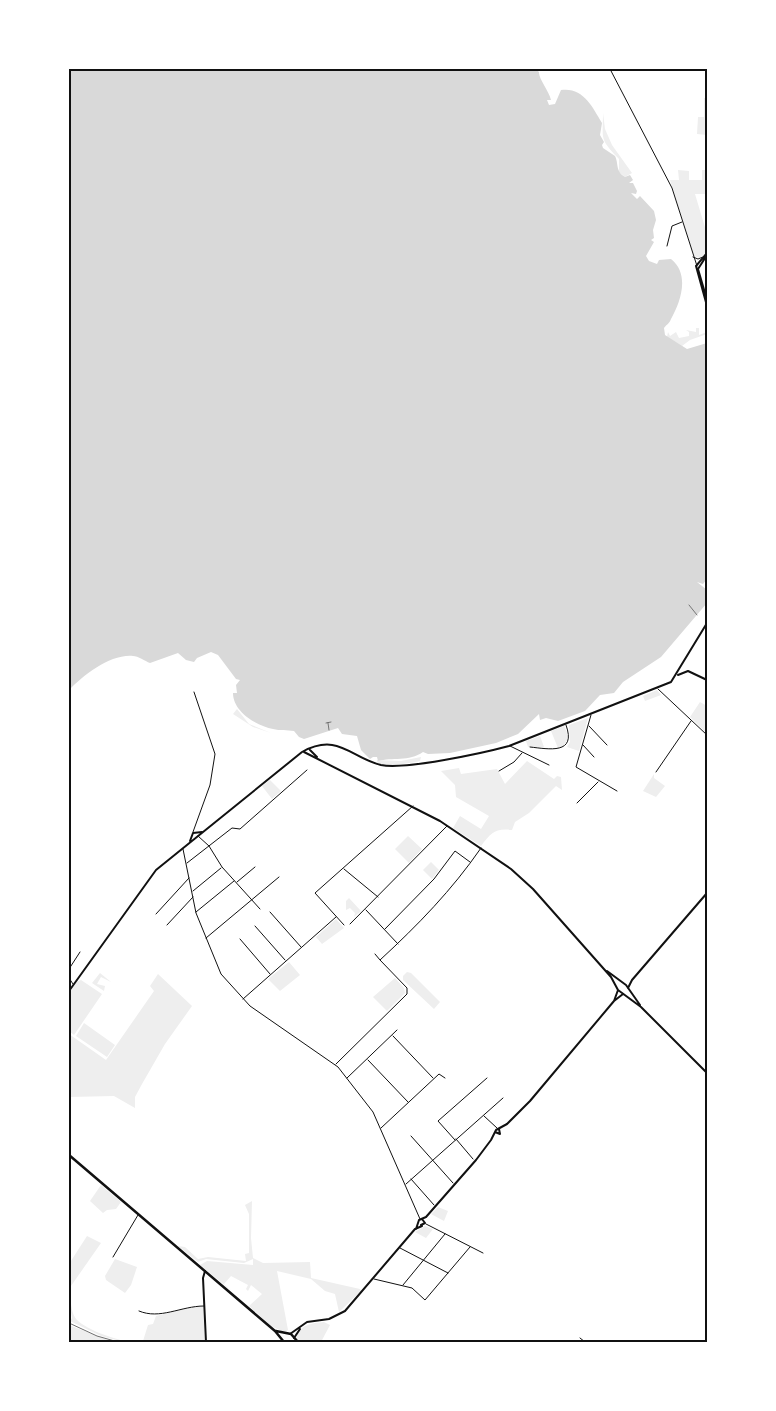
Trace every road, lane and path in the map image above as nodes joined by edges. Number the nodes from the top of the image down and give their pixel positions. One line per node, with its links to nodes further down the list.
1 (610, 69): 2 (street)
2 (683, 222): 3 (street); 6 (street)
3 (667, 246)
4 (707, 254): 5 (street); 8 (street)
5 (704, 256): 6 (street); 7 (street)
6 (693, 257): 7 (street)
7 (696, 266): 8 (street); 10 (street)
8 (698, 269): 9 (street)
9 (707, 300)
10 (707, 306)
11 (689, 605): 12 (path)
12 (697, 615)
13 (707, 623): 14 (street)
14 (678, 675): 15 (street); 16 (street)
15 (707, 680)
16 (657, 688): 18 (street); 19 (street)
17 (194, 692): 46 (street)
18 (591, 715): 21 (street); 22 (street)
19 (692, 720): 24 (street); 40 (street)
20 (331, 722): 23 (path)
21 (566, 724): 27 (street); 29 (street)
22 (588, 725): 25 (street); 26 (street)
23 (329, 730)
24 (707, 735)
25 (582, 745): 35 (street); 41 (street)
26 (607, 745)
27 (509, 746): 28 (street); 32 (street)
28 (316, 748): 30 (street); 34 (street)
29 (530, 748)
30 (309, 750): 31 (street); 33 (street); 34 (street)
31 (302, 752): 33 (street); 46 (street)
32 (522, 753): 37 (street); 39 (street)
33 (310, 754): 36 (street)
34 (315, 755): 36 (street)
35 (594, 757)
36 (319, 759): 44 (street)
37 (549, 765)
38 (307, 770): 47 (street)
39 (498, 771)
40 (656, 772)
41 (599, 782): 42 (street); 43 (street)
42 (617, 791)
43 (577, 804)
44 (413, 806): 45 (street); 54 (street)
45 (447, 825): 49 (street); 61 (street)
46 (196, 835): 47 (street); 48 (street)
47 (209, 846): 51 (street); 52 (street)
48 (183, 848): 51 (street); 88 (street)
49 (481, 848): 50 (street); 83 (street)
50 (471, 863): 73 (street); 76 (street)
51 (187, 864): 56 (street)
52 (222, 867): 57 (street); 58 (street)
53 (255, 867): 57 (street)
54 (344, 869): 61 (street); 68 (street)
55 (280, 877): 62 (street)
56 (190, 878): 58 (street); 67 (street)
57 (236, 882): 62 (street); 66 (street)
58 (192, 891): 60 (street)
59 (707, 893): 86 (street)
60 (193, 897): 66 (street); 70 (street)
61 (378, 897): 64 (street)
62 (252, 900): 63 (street); 74 (street)
63 (260, 909)
64 (366, 909): 69 (street); 73 (street)
65 (270, 912): 77 (street)
66 (196, 913): 74 (street)
67 (156, 914)
68 (336, 916): 71 (street); 77 (street)
69 (350, 924)
70 (167, 925)
71 (344, 925)
72 (255, 926): 81 (street)
73 (384, 929): 76 (street)
74 (206, 938): 93 (street)
75 (240, 939): 84 (street)
76 (398, 944): 80 (street)
77 (301, 948): 81 (street)
78 (80, 952): 82 (street)
79 (374, 954): 80 (street)
80 (380, 960): 99 (street)
81 (286, 961): 84 (street)
82 (69, 969)
83 (606, 970): 87 (street); 90 (street)
84 (271, 974): 93 (street)
85 (69, 978): 88 (street)
86 (632, 980): 87 (street); 89 (street)
87 (624, 984): 89 (street); 90 (street)
88 (73, 985): 91 (street)
89 (628, 988): 92 (street); 95 (street)
90 (618, 990): 92 (street); 94 (street)
91 (69, 991)
92 (623, 994): 94 (street); 95 (street)
93 (243, 999): 99 (street)
94 (614, 1001): 108 (street)
95 (641, 1007): 100 (street)
96 (397, 1030): 97 (street)
97 (392, 1035): 98 (street); 104 (street)
98 (367, 1059): 101 (street); 106 (street)
99 (336, 1064): 101 (street)
100 (707, 1074)
101 (347, 1078): 109 (street)
102 (445, 1078): 104 (street)
103 (487, 1078): 113 (street)
104 (434, 1079): 106 (street)
105 (503, 1098): 107 (street)
106 (409, 1103): 109 (street)
107 (483, 1115): 110 (street); 113 (street)
108 (507, 1124): 110 (street); 111 (street)
109 (381, 1129): 120 (street)
110 (497, 1130): 111 (street); 111 (street); 114 (street)
111 (500, 1134): 114 (street)
112 (411, 1136): 117 (street)
113 (456, 1140): 116 (street); 117 (street)
114 (491, 1140): 123 (street)
115 (69, 1155): 122 (main road)
116 (473, 1159)
117 (433, 1160): 118 (street); 119 (street)
118 (411, 1179): 120 (street); 121 (street)
119 (453, 1183)
120 (405, 1185): 124 (street)
121 (434, 1205)
122 (139, 1215): 133 (street); 135 (main road)
123 (426, 1217): 124 (street); 125 (street)
124 (420, 1220): 125 (street); 126 (street); 128 (street)
125 (425, 1222): 126 (street); 127 (street)
126 (422, 1225): 127 (street); 128 (street)
127 (430, 1227): 129 (street)
128 (416, 1229): 131 (street)
129 (445, 1234): 130 (street); 134 (street)
130 (470, 1247): 132 (street); 136 (street)
131 (399, 1248): 134 (street); 137 (street)
132 (483, 1253)
133 (113, 1256)
134 (424, 1260): 136 (street); 138 (street)
135 (205, 1271): 139 (street); 142 (main road)
136 (448, 1273): 138 (street)
137 (374, 1279): 138 (street); 141 (street)
138 (403, 1286)
139 (204, 1306): 140 (street); 147 (street)
140 (139, 1311)
141 (301, 1327): 143 (street); 145 (street)
142 (275, 1331): 143 (main road); 146 (main road)
143 (288, 1334): 145 (main road); 146 (main road)
144 (580, 1338): 149 (street)
145 (294, 1340): 148 (main road)
146 (284, 1341)
147 (206, 1342)
148 (298, 1342)
149 (585, 1342)

